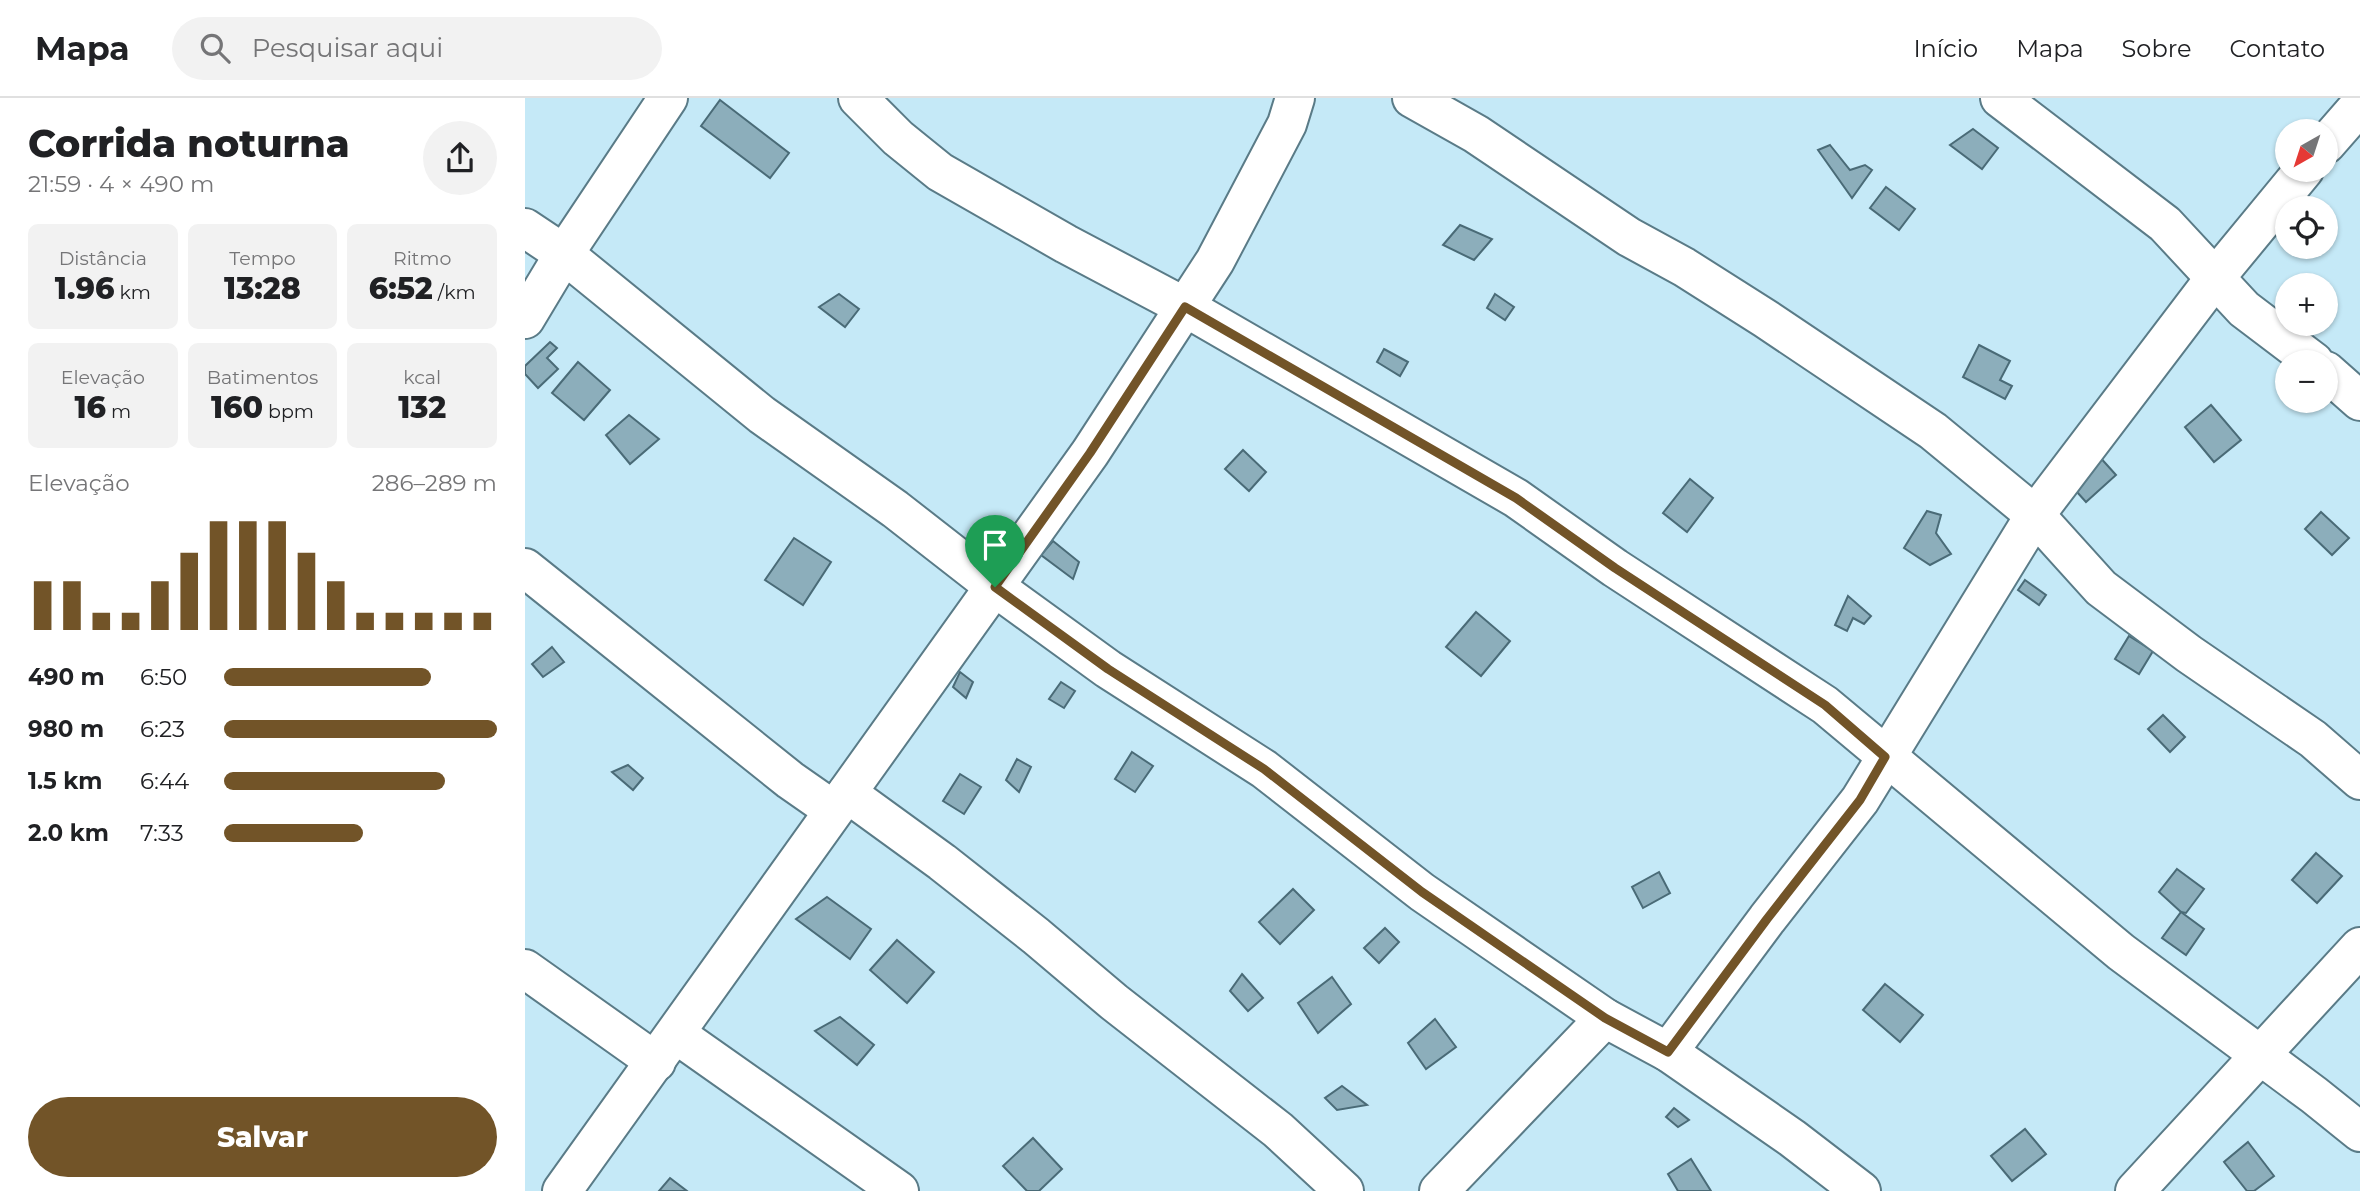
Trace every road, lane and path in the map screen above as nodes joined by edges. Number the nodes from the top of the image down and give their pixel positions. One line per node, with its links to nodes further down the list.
1 (668, 98): 10 (street)
2 (858, 98): 12 (street)
3 (1295, 98): 12 (street)
4 (1412, 98): 17 (street)
5 (2000, 98): 11 (street)
6 (2360, 105): 7 (street)
7 (2338, 130)
8 (2294, 182): 11 (street)
9 (525, 228): 10 (street)
10 (563, 254): 13 (street); 19 (street)
11 (2215, 278): 14 (street); 17 (street)
12 (1185, 307): 19 (street); 20 (street)
13 (525, 319)
14 (2299, 350)
15 (2338, 382): 16 (street)
16 (2360, 401)
17 (2035, 515): 20 (street); 21 (street)
18 (525, 568): 22 (street)
19 (995, 587): 22 (street); 25 (street)
20 (1885, 757): 27 (street); 28 (street)
21 (2360, 780)
22 (840, 801): 26 (street); 32 (street)
23 (2360, 947): 28 (street)
24 (525, 970): 26 (street)
25 (1605, 1018): 27 (street); 33 (street)
26 (666, 1048): 30 (street); 31 (street)
27 (1668, 1052): 34 (street)
28 (2260, 1056): 29 (street); 35 (street)
29 (2360, 1132)
30 (562, 1191)
31 (899, 1191)
32 (1344, 1191)
33 (1439, 1191)
34 (1861, 1191)
35 (2135, 1191)

